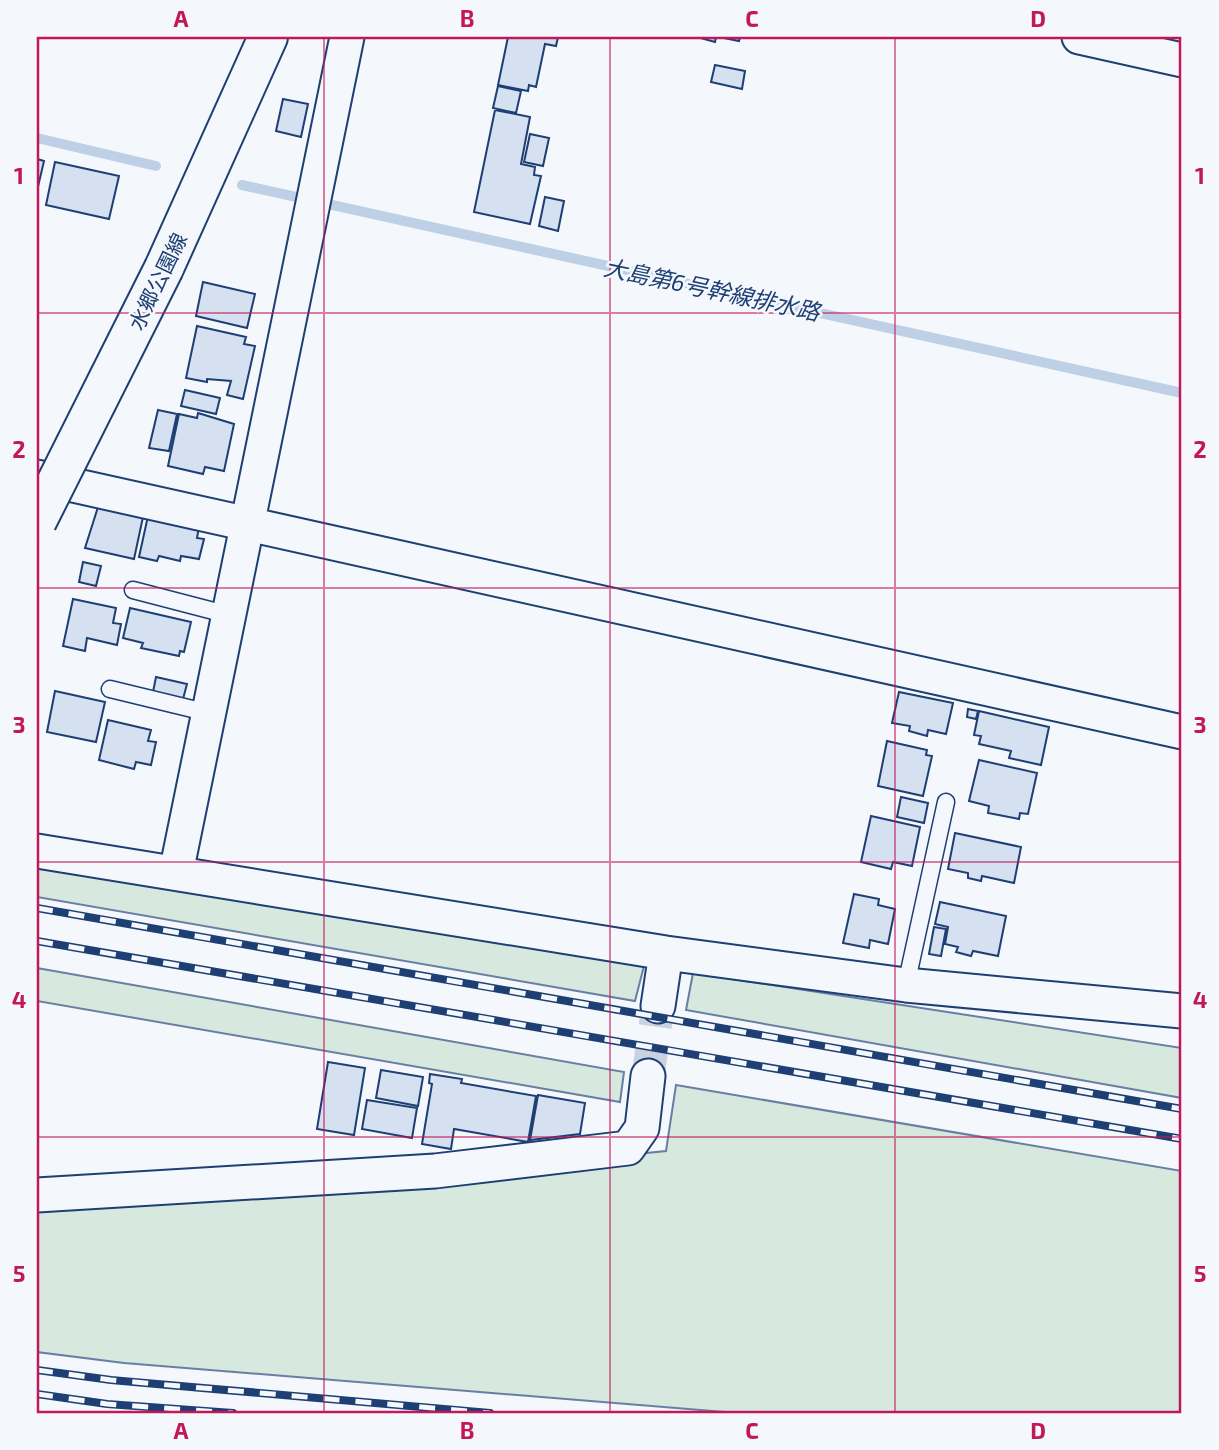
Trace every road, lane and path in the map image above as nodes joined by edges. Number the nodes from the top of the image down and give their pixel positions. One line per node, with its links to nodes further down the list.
1 (268, 37): 6 (main road, 水郷公園線, bridge)
2 (347, 37): 7 (street)
3 (1079, 37): 4 (street)
4 (1182, 60)
5 (37, 477): 7 (street)
6 (37, 522)
7 (248, 522): 9 (street); 12 (street)
8 (133, 590): 9 (lane)
9 (229, 615): 11 (street)
10 (110, 689): 11 (lane)
11 (209, 713): 15 (street)
12 (1182, 732)
13 (946, 802): 17 (lane)
14 (37, 850): 15 (street)
15 (176, 873): 16 (street)
16 (666, 953): 17 (street); 18 (street)
17 (906, 985): 19 (street)
18 (658, 1006)
19 (1182, 1011)
20 (648, 1076): 21 (street)
21 (37, 1195)

